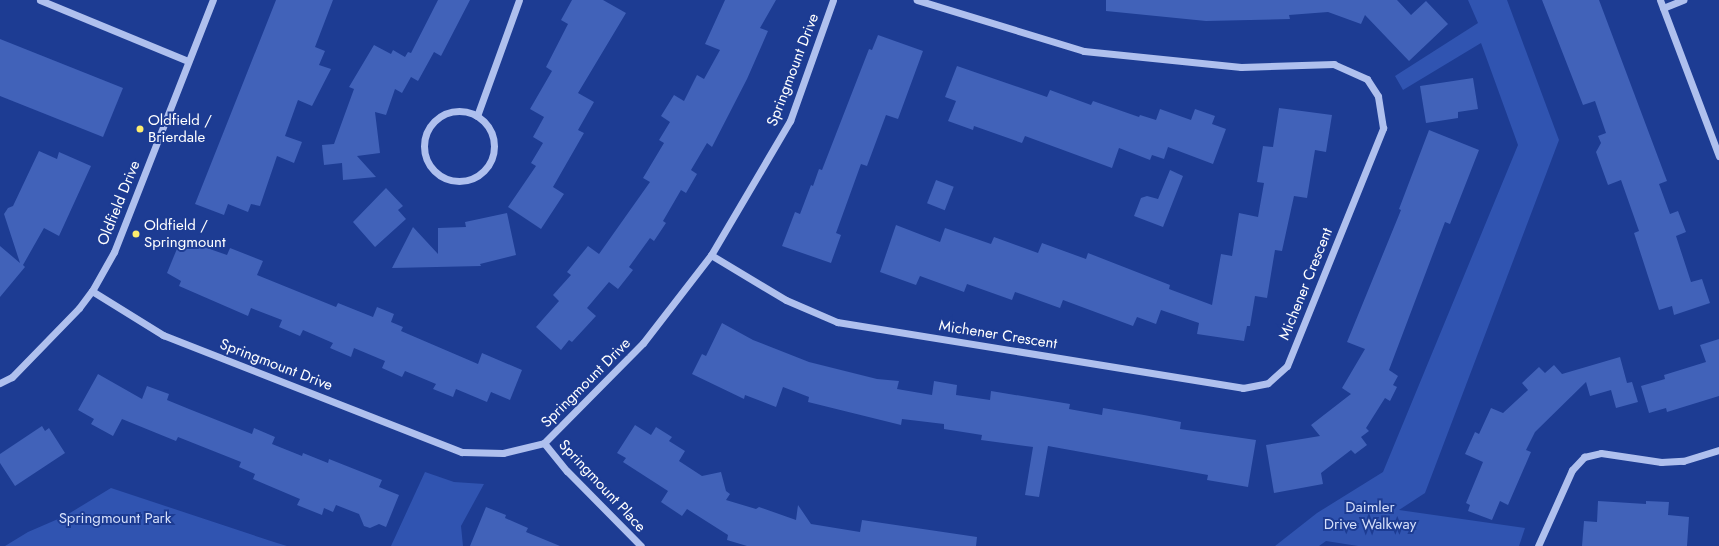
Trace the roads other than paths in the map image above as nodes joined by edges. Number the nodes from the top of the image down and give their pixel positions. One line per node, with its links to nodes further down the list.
1 (40, 0): 9 (street)
2 (213, 0): 9 (street, Oldfield Drive)
3 (519, 0): 10 (street)
4 (833, 0): 12 (street, Springmount Drive)
5 (917, 0): 12 (street, Michener Crescent)
6 (1660, 0): 8 (street)
7 (1683, 0): 8 (street)
8 (1663, 8): 11 (street)
9 (188, 61): 13 (street, Oldfield Drive)
10 (477, 116): 10 (street)
11 (1719, 156)
12 (711, 255): 15 (street, Springmount Drive)
13 (92, 291): 14 (street, Oldfield Drive); 15 (street, Springmount Drive)
14 (0, 383)
15 (544, 443): 17 (street, Springmount Place)
16 (1719, 450): 18 (street)
17 (641, 546)
18 (1538, 546)

